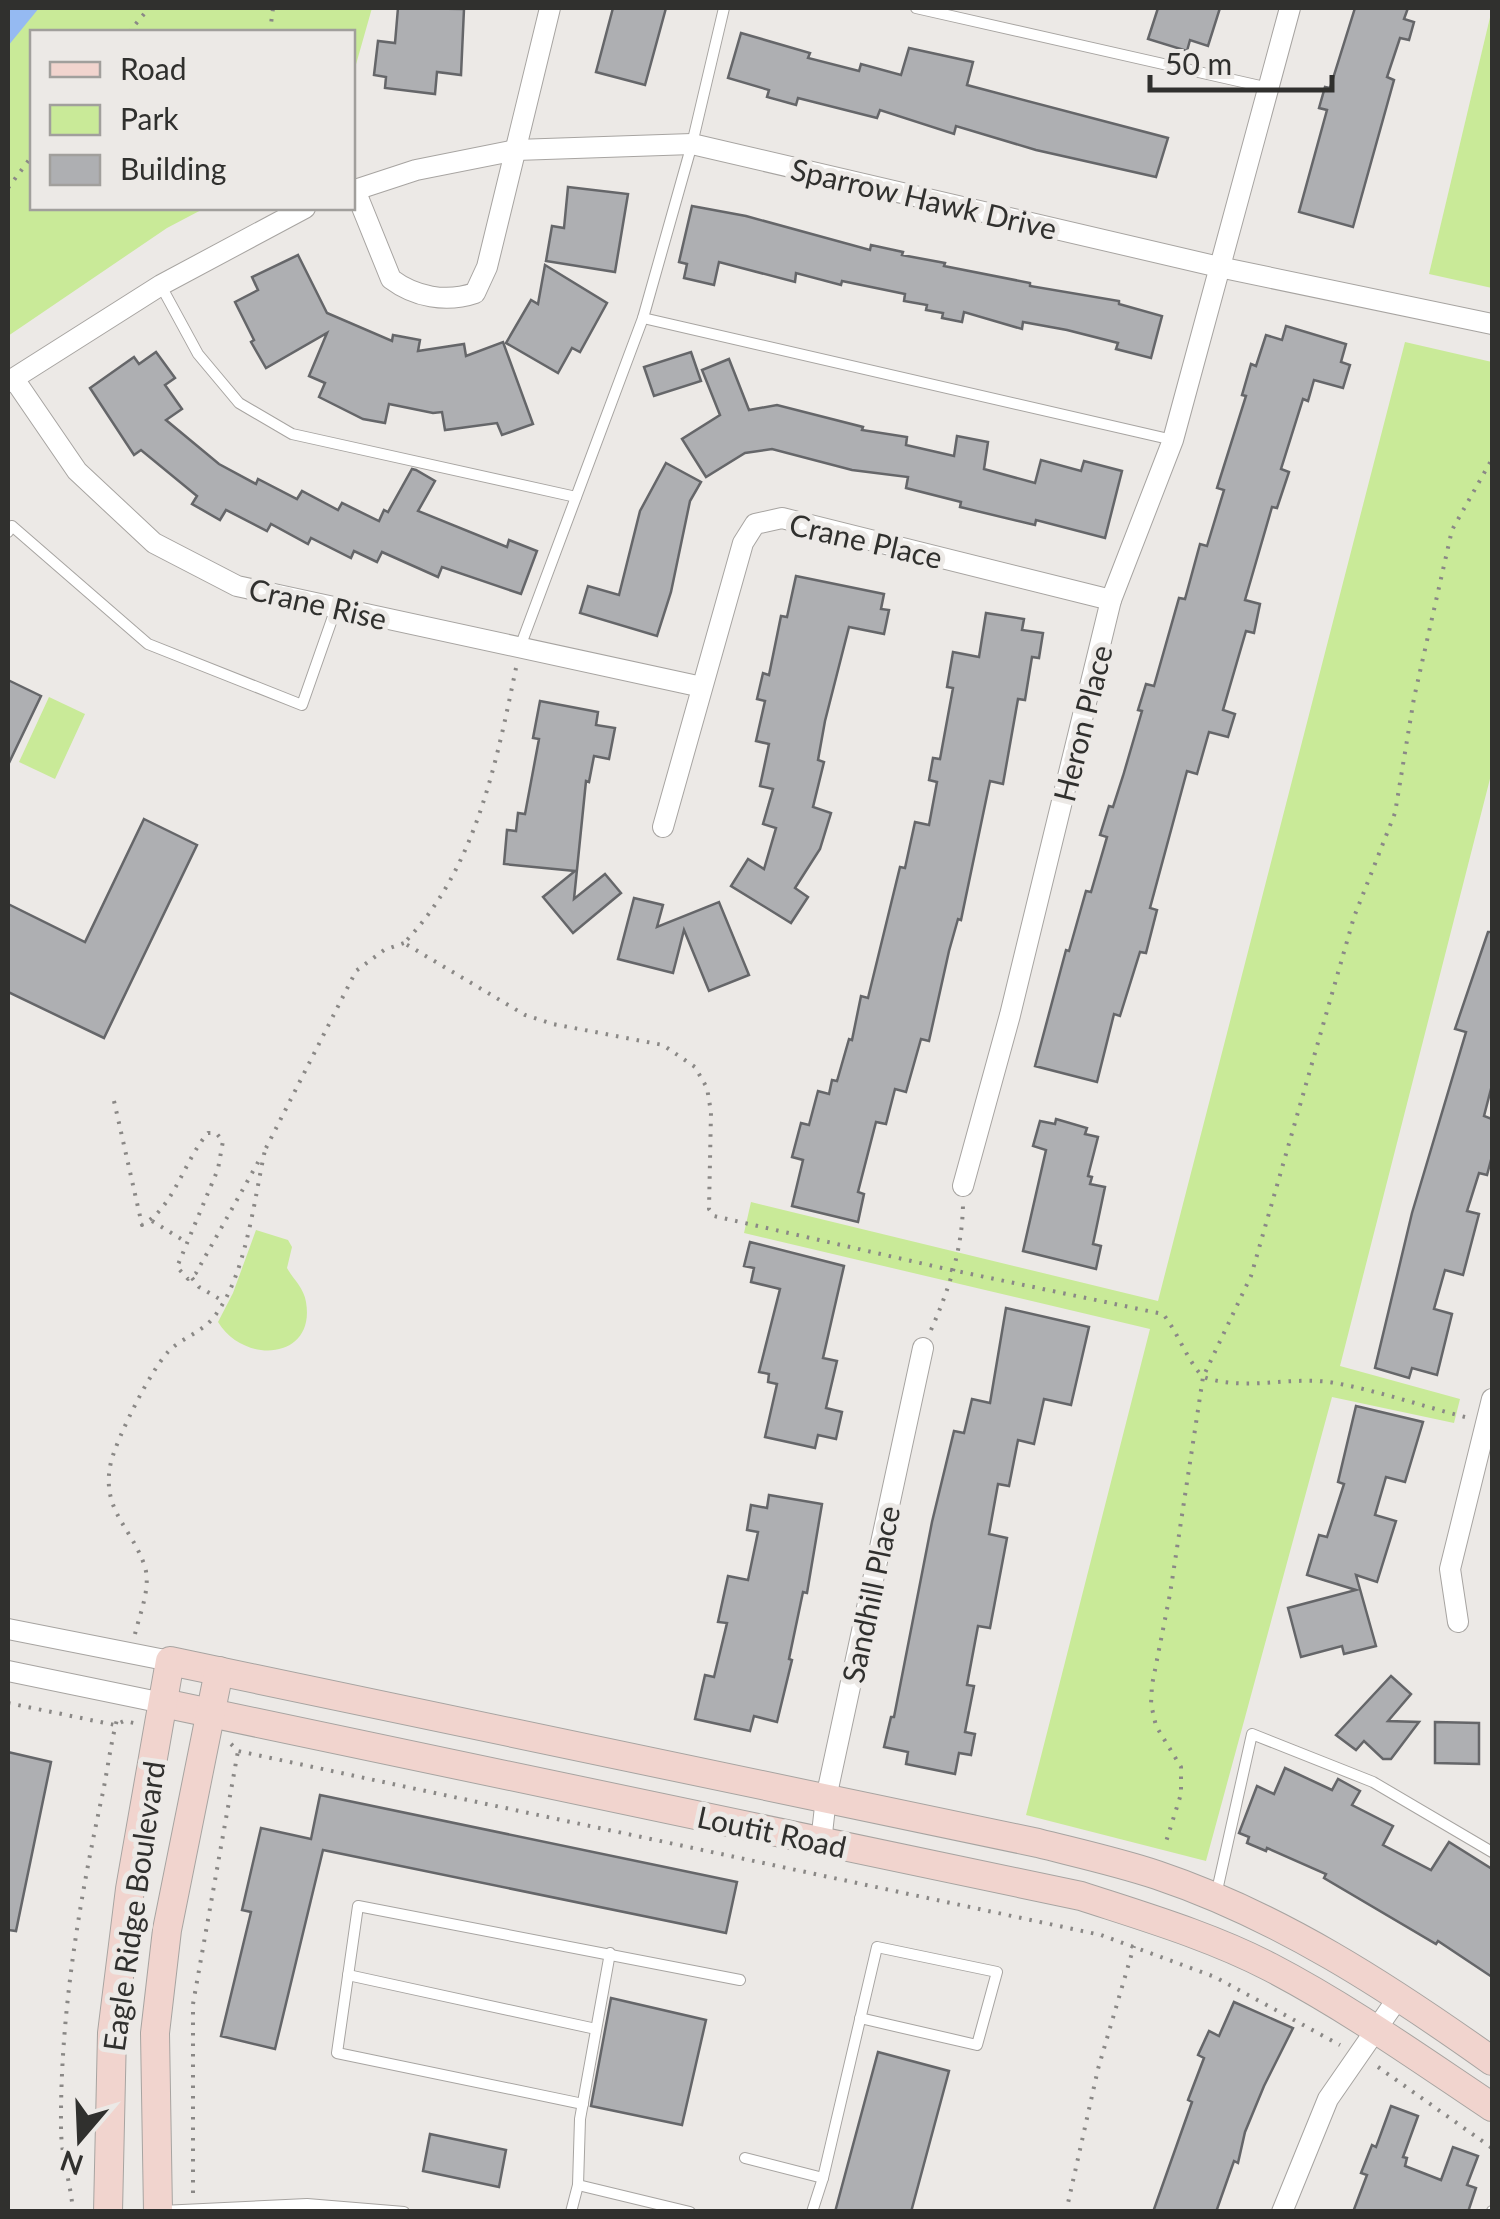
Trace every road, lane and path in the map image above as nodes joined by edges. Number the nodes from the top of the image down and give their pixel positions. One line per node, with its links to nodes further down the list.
1 (149, 8): 6 (path)
2 (550, 8): 9 (street)
3 (724, 8): 8 (lane)
4 (916, 8): 7 (lane)
5 (1290, 8): 7 (street, Heron Place)
6 (132, 30)
7 (1269, 88): 15 (street, Heron Place)
8 (692, 144): 9 (street, Sparrow Hawk Drive); 15 (street, Sparrow Hawk Drive); 17 (lane)
9 (516, 150): 12 (street, Sparrow Hawk Drive); 13 (street)
10 (30, 159): 11 (path)
11 (8, 188)
12 (355, 191)
13 (355, 193)
14 (302, 210): 16 (street)
15 (1219, 267): 18 (street, Sparrow Hawk Drive); 20 (street, Heron Place)
16 (160, 285): 19 (street); 22 (lane)
17 (643, 318): 20 (lane); 22 (lane)
18 (1492, 324)
19 (10, 380): 25 (street, Crane Rise)
20 (1172, 440): 24 (street, Heron Place)
21 (1492, 459): 39 (path)
22 (576, 496): 26 (lane)
23 (9, 527): 25 (lane)
24 (1112, 600): 27 (street, Crane Place); 32 (street, Heron Place)
25 (336, 608): 26 (street, Crane Rise)
26 (520, 648): 27 (street, Crane Rise); 29 (path)
27 (702, 687): 28 (street, Crane Place)
28 (663, 827)
29 (404, 943): 31 (path); 35 (path)
30 (114, 1101): 33 (path)
31 (265, 1150): 36 (path); 37 (path)
32 (964, 1186): 35 (path)
33 (151, 1220): 34 (path); 34 (path)
34 (186, 1242): 36 (path)
35 (955, 1270): 38 (path); 39 (path)
36 (191, 1277): 37 (path)
37 (224, 1301): 45 (path)
38 (923, 1348): 57 (street, Sandhill Place)
39 (1203, 1377): 41 (path); 59 (path)
40 (1492, 1399): 41 (street)
41 (1486, 1423): 42 (street)
42 (1487, 1450): 43 (street)
43 (1458, 1622)
44 (8, 1629): 46 (street, Loutit Road)
45 (134, 1639)
46 (170, 1661): 48 (street, Loutit Road); 50 (street, Eagle Ridge Boulevard)
47 (8, 1671): 50 (street, Loutit Road)
48 (219, 1671): 51 (street, Eagle Ridge Boulevard); 57 (street, Loutit Road)
49 (8, 1703): 54 (path)
50 (162, 1703): 51 (street, Loutit Road); 82 (street, Eagle Ridge Boulevard)
51 (209, 1714): 58 (street, Loutit Road); 83 (street, Eagle Ridge Boulevard)
52 (118, 1716): 54 (path)
53 (124, 1722): 54 (path)
54 (116, 1725): 81 (path)
55 (234, 1743): 56 (path)
56 (238, 1750): 62 (path); 78 (path)
57 (826, 1798): 58 (street, Sandhill Place); 61 (street, Loutit Road)
58 (820, 1842): 69 (street, Loutit Road)
59 (1165, 1845)
60 (1492, 1852): 61 (lane)
61 (1215, 1898): 66 (street, Loutit Road)
62 (1134, 1946): 70 (path); 87 (path)
63 (610, 1953): 64 (lane); 65 (lane); 68 (lane)
64 (348, 1975): 68 (lane); 73 (lane)
65 (740, 1980)
66 (1400, 1995): 69 (street); 71 (street, Loutit Road)
67 (860, 2018): 67 (lane); 77 (lane)
68 (596, 2029): 73 (lane)
69 (1376, 2030): 74 (street, Loutit Road); 88 (street)
70 (1329, 2039)
71 (1492, 2060)
72 (1388, 2074): 75 (path)
73 (583, 2104): 79 (lane)
74 (1492, 2107)
75 (1492, 2148)
76 (745, 2158): 77 (lane)
77 (823, 2178): 86 (lane)
78 (193, 2184)
79 (578, 2184): 84 (lane); 85 (lane)
80 (400, 2211): 83 (lane)
81 (73, 2212)
82 (108, 2212)
83 (159, 2212)
84 (571, 2212)
85 (690, 2212)
86 (812, 2212)
87 (1066, 2212)
88 (1282, 2212)

